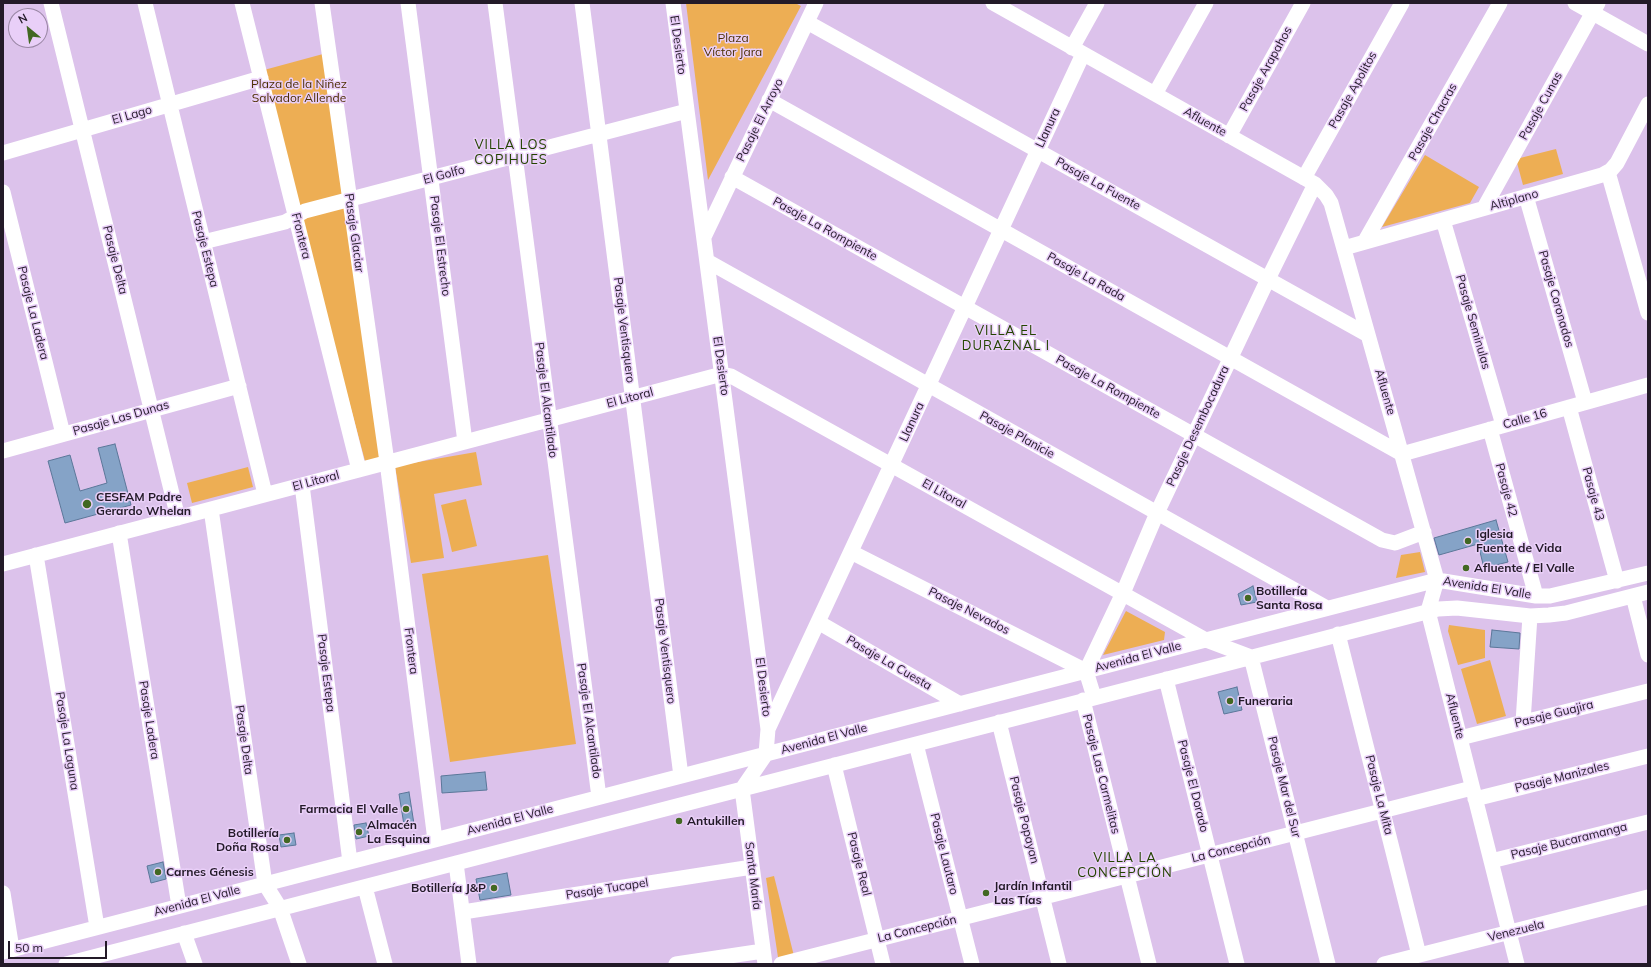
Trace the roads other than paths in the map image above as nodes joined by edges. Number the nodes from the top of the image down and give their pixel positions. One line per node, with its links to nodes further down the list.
1 (52, 3): 27 (street, Pasaje Delta)
2 (145, 3): 24 (street, Pasaje Estepa)
3 (242, 3): 21 (street, Frontera)
4 (322, 3): 39 (street, Pasaje Glaciar)
5 (408, 3): 35 (street, Pasaje El Estrecho)
6 (495, 3): 32 (street, Pasaje El Alcantilado)
7 (582, 3): 28 (street, Pasaje Ventisquero)
8 (673, 3): 26 (street, El Desierto)
9 (816, 3): 18 (street, Pasaje El Arroyo)
10 (993, 3): 20 (street, Afluente)
11 (1097, 3): 20 (street, Llanura)
12 (1206, 3): 22 (street)
13 (1303, 3): 29 (street, Pasaje Arapahos)
14 (1402, 3): 36 (street, Pasaje Apolitos)
15 (1500, 3): 45 (street, Pasaje Chacras)
16 (1575, 3): 17 (street)
17 (1595, 8): 19 (street); 40 (street, Pasaje Cunas)
18 (807, 22): 23 (street, Pasaje El Arroyo); 30 (street, Pasaje La Fuente)
19 (1648, 44)
20 (1078, 51): 22 (street, Afluente); 30 (street, Llanura)
21 (261, 78): 24 (street, El Lago); 41 (street, Frontera)
22 (1155, 94): 29 (street, Afluente)
23 (769, 100): 34 (street, Pasaje El Arroyo); 43 (street, Pasaje La Rada)
24 (170, 104): 27 (street, El Lago); 46 (street, Pasaje Estepa)
25 (1648, 104): 33 (street)
26 (687, 110): 28 (street, El Golfo); 44 (street, El Desierto)
27 (82, 130): 31 (street, El Lago); 61 (street, Pasaje Delta)
28 (599, 134): 32 (street, El Golfo); 58 (street, Pasaje Ventisquero)
29 (1229, 136): 36 (street, Afluente)
30 (1038, 151): 43 (street, Llanura); 49 (street, Pasaje La Fuente)
31 (3, 153)
32 (516, 156): 35 (street, El Golfo); 62 (street, Pasaje El Alcantilado)
33 (1608, 172): 38 (street, Altiplano); 51 (street)
34 (732, 177): 44 (street, Pasaje El Arroyo); 50 (street, Pasaje La Rompiente)
35 (431, 178): 39 (street, El Golfo); 66 (street, Pasaje El Estrecho)
36 (1309, 181): 47 (street, Afluente); 49 (street, Pasaje Desembocadura)
37 (3, 192): 64 (street, Pasaje La Ladera)
38 (1526, 196): 40 (street, Altiplano); 59 (street, Pasaje Coronados)
39 (350, 200): 41 (street, El Golfo); 69 (street, Pasaje Glaciar)
40 (1484, 208): 42 (street, Altiplano)
41 (295, 216): 46 (street, El Golfo); 71 (street, Frontera)
42 (1444, 220): 45 (street, Altiplano); 63 (street, Pasaje Seminulas)
43 (1001, 230): 50 (street, Llanura); 53 (street, Pasaje La Rada)
44 (704, 237): 48 (street, El Desierto)
45 (1366, 241): 47 (street, Altiplano)
46 (203, 242): 57 (street, Pasaje Estepa)
47 (1344, 248): 52 (street, Afluente)
48 (707, 262): 54 (street, El Desierto); 55 (street, Pasaje Planicie)
49 (1268, 279): 52 (street, Pasaje La Fuente); 53 (street, Pasaje Desembocadura)
50 (965, 307): 55 (street, Llanura); 65 (street, Pasaje La Rompiente)
51 (1648, 313)
52 (1368, 335): 68 (street, Afluente)
53 (1230, 358): 65 (street, Pasaje Desembocadura); 68 (street, Pasaje La Rada)
54 (722, 374): 58 (street, El Litoral); 70 (street, El Litoral); 104 (street, El Desierto)
55 (929, 385): 70 (street, Llanura); 75 (street, Pasaje Planicie)
56 (1648, 385): 59 (street, Calle 16)
57 (238, 386): 61 (street, Pasaje Las Dunas); 73 (street, Pasaje Estepa)
58 (633, 397): 62 (street, El Litoral); 110 (street, Pasaje Ventisquero)
59 (1585, 402): 60 (street, Calle 16)
60 (1569, 407): 63 (street, Calle 16); 84 (street, Pasaje 43)
61 (151, 410): 64 (street, Pasaje Las Dunas); 76 (street, Pasaje Delta)
62 (548, 419): 66 (street, El Litoral); 113 (street, Pasaje El Alcantilado)
63 (1497, 427): 68 (street, Calle 16); 87 (street, Pasaje 42)
64 (63, 434): 67 (street, Pasaje Las Dunas)
65 (1194, 435): 75 (street, Pasaje Desembocadura); 77 (street, Pasaje La Rompiente)
66 (465, 442): 69 (street, El Litoral)
67 (3, 451)
68 (1402, 454): 77 (street, Afluente)
69 (387, 462): 71 (street, El Litoral); 117 (street, Frontera)
70 (892, 465): 79 (street, Llanura); 86 (street, El Litoral)
71 (359, 470): 72 (street, El Litoral)
72 (302, 485): 73 (street, El Litoral); 120 (street, Pasaje Estepa)
73 (265, 494): 74 (street, El Litoral)
74 (211, 509): 76 (street, El Litoral); 124 (street, Pasaje Delta)
75 (1157, 513): 86 (street, Pasaje Desembocadura); 89 (street, Pasaje Planicie)
76 (178, 518): 78 (street, El Litoral)
77 (1424, 532): 83 (street, Afluente)
78 (120, 533): 80 (street, El Litoral); 129 (street, Pasaje Ladera)
79 (851, 552): 92 (street, Llanura); 97 (street, Pasaje Nevados)
80 (36, 555): 81 (street, El Litoral); 133 (street, Pasaje La Laguna)
81 (3, 564)
82 (1648, 573): 84 (street, Avenida El Valle)
83 (1437, 580): 87 (street, Avenida El Valle); 89 (street, Avenida El Valle); 90 (street)
84 (1616, 581): 87 (street, Avenida El Valle)
85 (1648, 592): 88 (street, Avenida El Valle)
86 (1123, 593): 94 (street, El Litoral); 97 (street, Pasaje Desembocadura)
87 (1536, 596)
88 (1633, 596): 91 (street, Avenida El Valle); 95 (street)
89 (1327, 608): 94 (street, Avenida El Valle)
90 (1428, 611): 91 (street, Avenida El Valle); 93 (street, Avenida El Valle); 105 (street, Afluente)
91 (1530, 616): 103 (street)
92 (818, 622): 101 (street, Pasaje La Cuesta); 104 (street, Llanura)
93 (1338, 634): 96 (street, Avenida El Valle); 114 (street, Pasaje La Mita)
94 (1206, 640): 96 (street); 97 (street, Avenida El Valle)
95 (1648, 655)
96 (1252, 657): 98 (street, Avenida El Valle); 116 (street, Pasaje Mar del Sur)
97 (1086, 671): 100 (street, Pasaje Las Carmelitas); 101 (street, Avenida El Valle)
98 (1166, 679): 100 (street, Avenida El Valle); 118 (street, Pasaje El Dorado)
99 (1648, 691): 103 (street, Pasaje Guajira)
100 (1089, 699): 102 (street, Avenida El Valle); 123 (street, Pasaje Las Carmelitas)
101 (960, 704): 107 (street, Avenida El Valle)
102 (999, 722): 106 (street, Avenida El Valle); 127 (street, Pasaje Popayan)
103 (1523, 722): 105 (street, Pasaje Guajira)
104 (768, 728): 107 (street, Llanura)
105 (1460, 738): 112 (street, Afluente)
106 (916, 744): 109 (street, Avenida El Valle); 132 (street, Pasaje Lautaro)
107 (766, 754): 110 (street, Avenida El Valle); 111 (street)
108 (1648, 756): 112 (street, Pasaje Manizales)
109 (834, 765): 111 (street, Avenida El Valle); 136 (street, Pasaje Real)
110 (681, 776): 113 (street, Avenida El Valle)
111 (742, 789): 121 (street, Avenida El Valle); 122 (street, Santa María)
112 (1474, 793): 114 (street, La Concepción); 119 (street, Afluente)
113 (599, 797): 117 (street, Avenida El Valle)
114 (1383, 811): 116 (street, La Concepción); 138 (street, Pasaje La Mita)
115 (1648, 822): 119 (street, Pasaje Bucaramanga)
116 (1295, 833): 118 (street, La Concepción); 154 (street, Pasaje Mar del Sur)
117 (435, 840): 120 (street, Avenida El Valle)
118 (1210, 855): 123 (street, La Concepción); 153 (street, Pasaje El Dorado)
119 (1491, 861): 134 (street, Afluente)
120 (350, 862): 124 (street, Avenida El Valle)
121 (456, 863): 125 (street, Avenida El Valle); 131 (street)
122 (752, 867): 131 (street, Pasaje Tucapel); 139 (street, Santa María)
123 (1127, 876): 127 (street, La Concepción); 152 (street, Pasaje Las Carmelitas)
124 (265, 884): 129 (street, Avenida El Valle); 130 (street, Pasaje Delta)
125 (365, 886): 130 (street, Avenida El Valle); 145 (street)
126 (3, 893): 137 (street)
127 (1043, 897): 132 (street, La Concepción); 151 (street, Pasaje Popayan)
128 (1648, 897): 134 (street, Venezuela)
129 (179, 906): 133 (street, Avenida El Valle)
130 (280, 908): 135 (street, Avenida El Valle); 144 (street, Pasaje Delta)
131 (462, 912): 146 (street)
132 (960, 918): 136 (street, La Concepción); 150 (street, Pasaje Lautaro)
133 (97, 927): 137 (street, Avenida El Valle)
134 (1509, 932): 140 (street, Venezuela); 156 (street, Afluente)
135 (184, 933): 141 (street, Avenida El Valle); 143 (street)
136 (877, 940): 148 (street, La Concepción); 149 (street, Pasaje Real)
137 (8, 951)
138 (1419, 955): 140 (street, Venezuela); 155 (street, Venezuela)
139 (764, 957): 147 (street)
140 (1439, 957)
141 (88, 961): 142 (street, Avenida El Valle)
142 (66, 964)
143 (195, 964)
144 (299, 964)
145 (386, 964)
146 (469, 964)
147 (676, 964)
148 (781, 964)
149 (883, 964)
150 (972, 964)
151 (1060, 964)
152 (1150, 964)
153 (1237, 964)
154 (1328, 964)
155 (1384, 964)
156 (1517, 964)

